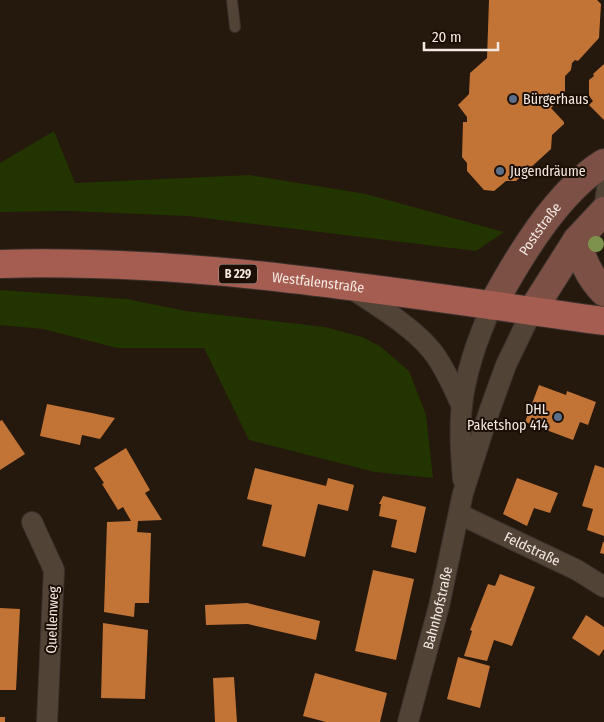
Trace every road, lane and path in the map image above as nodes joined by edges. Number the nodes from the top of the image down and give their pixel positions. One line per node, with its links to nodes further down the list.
1 (232, 0): 2 (lane)
2 (236, 27)
3 (604, 163): 10 (street, Poststraße)
4 (604, 181): 5 (lane)
5 (602, 219): 6 (street)
6 (577, 240): 9 (street); 11 (street)
7 (0, 264): 8 (main road, Westfalenstraße / B 229)
8 (347, 286): 10 (main road, Westfalenstraße / B 229); 13 (street)
9 (604, 292)
10 (492, 306): 11 (main road, Westfalenstraße / B 229); 13 (street, Bahnhofstraße)
11 (532, 311): 12 (main road, Westfalenstraße / B 229); 14 (street, Bahnhofstraße)
12 (604, 321)
13 (462, 406): 14 (street, Bahnhofstraße)
14 (463, 493): 15 (street, Bahnhofstraße)
15 (459, 514): 17 (street, Feldstraße); 19 (street, Bahnhofstraße)
16 (32, 522): 18 (street, Quellenweg)
17 (604, 587)
18 (47, 722)
19 (408, 722)

